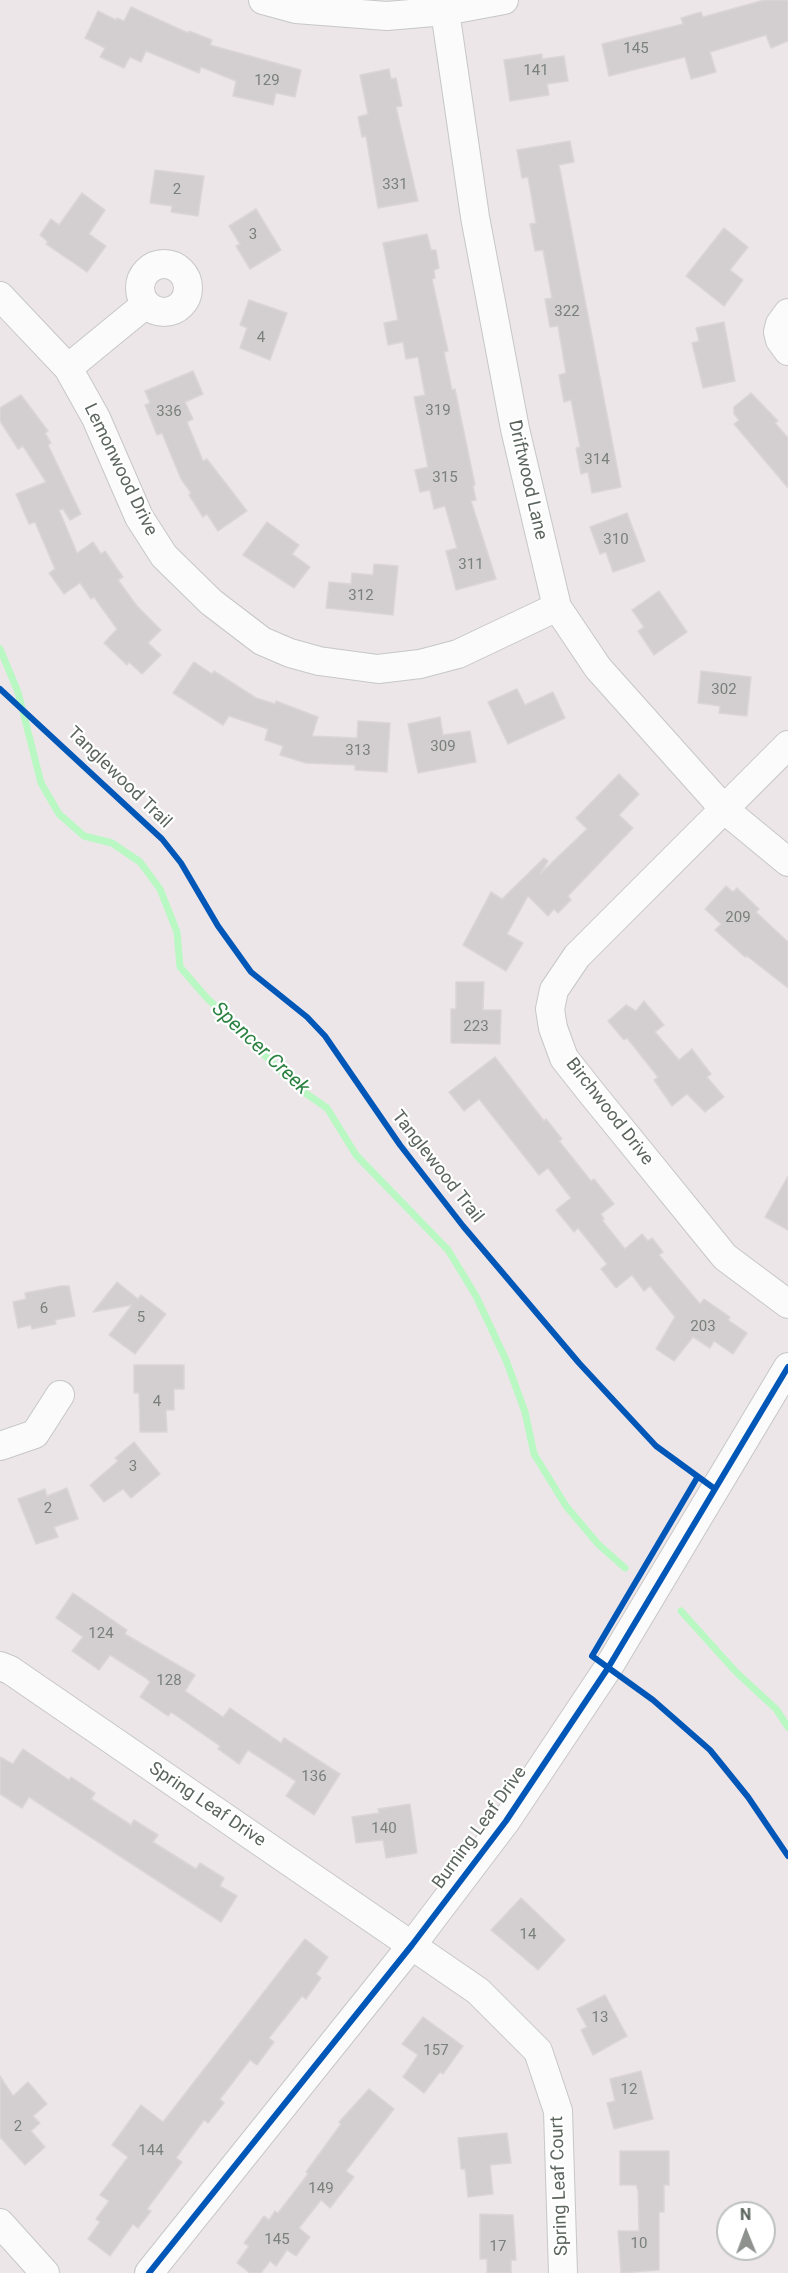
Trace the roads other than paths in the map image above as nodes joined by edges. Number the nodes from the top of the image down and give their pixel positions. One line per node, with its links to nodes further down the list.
1 (263, 0): 3 (street)
2 (504, 0): 3 (street)
3 (445, 11): 9 (street, Driftwood Lane)
4 (0, 296): 8 (street, Lemonwood Drive)
5 (146, 304): 8 (street)
6 (788, 313): 7 (street)
7 (788, 351)
8 (68, 368): 9 (street, Lemonwood Drive)
9 (557, 607): 11 (street, Driftwood Lane)
10 (788, 745): 11 (street, Birchwood Drive)
11 (725, 810): 12 (street, Driftwood Lane); 13 (street, Birchwood Drive)
12 (788, 862)
13 (788, 1304)
14 (788, 1367): 18 (street, Burning Leaf Drive)
15 (60, 1395): 16 (street)
16 (0, 1446)
17 (0, 1666): 18 (street, Spring Leaf Drive)
18 (412, 1945): 21 (street, Burning Leaf Drive); 22 (street, Spring Leaf Court)
19 (0, 2223): 20 (street)
20 (45, 2273)
21 (149, 2273)
22 (563, 2273)

